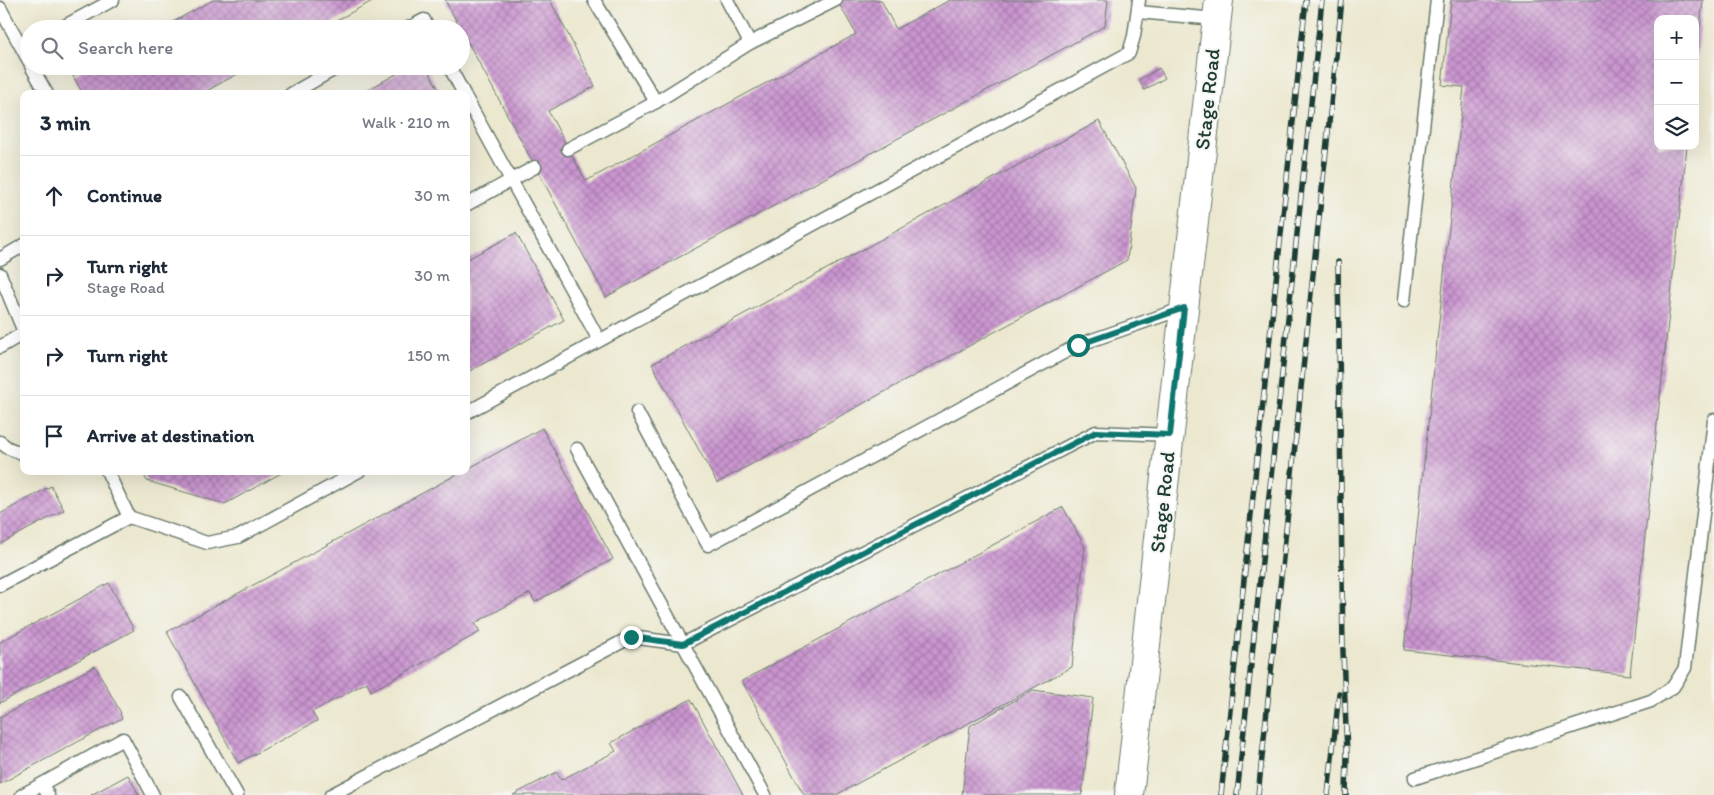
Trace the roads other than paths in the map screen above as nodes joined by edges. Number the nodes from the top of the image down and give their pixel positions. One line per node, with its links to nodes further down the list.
1 (113, 0): 9 (lane)
2 (594, 0): 18 (lane)
3 (727, 0): 11 (lane)
4 (836, 0): 11 (lane)
5 (1437, 0): 27 (lane)
6 (1139, 6): 8 (lane); 31 (lane)
7 (0, 8): 10 (lane)
8 (1218, 10): 28 (street, Stage Road)
9 (76, 20)
10 (20, 39)
11 (750, 43): 18 (lane)
12 (36, 75): 15 (lane)
13 (324, 75): 16 (lane)
14 (454, 75): 17 (lane)
15 (45, 90)
16 (298, 90)
17 (462, 90)
18 (656, 102): 20 (lane)
19 (470, 105): 22 (lane)
20 (568, 149)
21 (536, 167): 22 (lane)
22 (511, 180): 23 (lane); 31 (lane)
23 (470, 204)
24 (20, 247): 25 (lane)
25 (0, 259)
26 (0, 274): 29 (lane)
27 (1404, 301)
28 (1184, 308): 34 (lane); 36 (street, Stage Road)
29 (20, 323)
30 (20, 335): 32 (lane)
31 (599, 340): 33 (lane)
32 (0, 346)
33 (470, 411)
34 (637, 412)
35 (1714, 420): 42 (lane)
36 (1170, 435): 45 (lane); 54 (street, Stage Road)
37 (0, 442): 39 (lane)
38 (577, 449): 45 (lane)
39 (20, 452)
40 (109, 475): 43 (lane)
41 (352, 475): 43 (lane)
42 (1709, 514): 47 (lane)
43 (129, 517): 44 (lane)
44 (0, 585)
45 (683, 644): 52 (lane); 53 (lane)
46 (181, 697): 51 (lane)
47 (1415, 778)
48 (45, 790): 49 (lane); 50 (lane)
49 (22, 795)
50 (153, 795)
51 (237, 795)
52 (331, 795)
53 (765, 795)
54 (1129, 795)

